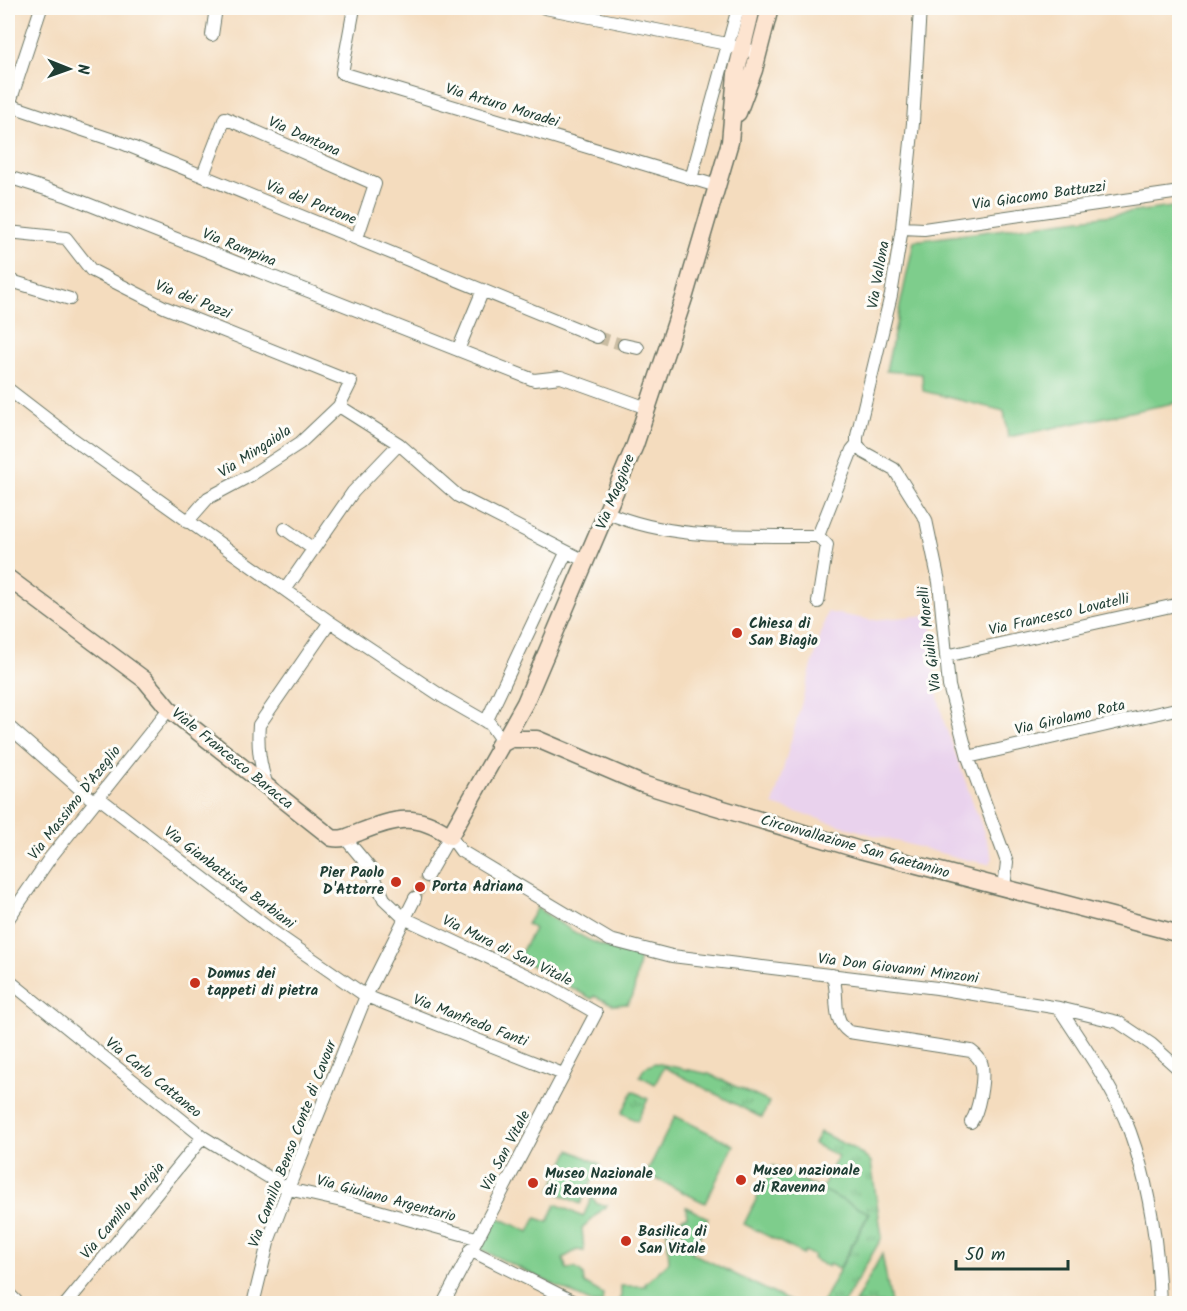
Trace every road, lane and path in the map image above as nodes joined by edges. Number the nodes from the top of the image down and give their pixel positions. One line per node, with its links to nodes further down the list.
1 (41, 8): 12 (street)
2 (216, 8): 9 (street)
3 (354, 8): 16 (street, Via Arturo Moradei)
4 (545, 8): 10 (street)
5 (738, 8): 10 (street, Via Maggiore)
6 (752, 8): 10 (street, Via Maggiore)
7 (770, 8): 11 (street, Via Maggiore)
8 (920, 8): 19 (street, Via Vallona)
9 (212, 35)
10 (735, 46): 11 (street); 13 (street, Via Maggiore); 16 (street, Via Maggiore)
11 (758, 58): 13 (street, Via Maggiore)
12 (8, 106): 14 (street, Via del Portone)
13 (732, 128): 17 (street, Via Maggiore)
14 (203, 175): 21 (street, Via del Portone); 21 (street, Via Dantona)
15 (8, 177): 28 (street, Via Rampina)
16 (691, 179): 17 (street, Via Arturo Moradei)
17 (717, 186): 31 (street, Via Maggiore)
18 (1179, 192): 19 (street, Via Giacomo Battuzzi)
19 (902, 228): 33 (street, Via Vallona)
20 (8, 232): 30 (street, Via dei Pozzi)
21 (357, 237): 23 (street, Via del Portone)
22 (8, 280): 24 (street)
23 (483, 290): 25 (street, Via del Portone); 28 (street)
24 (70, 299)
25 (597, 337)
26 (624, 345): 27 (street)
27 (638, 348)
28 (458, 351): 31 (street, Via Rampina)
29 (8, 389): 35 (street)
30 (339, 406): 32 (street); 35 (street, Via Mingaiola)
31 (647, 408): 34 (street, Via Maggiore)
32 (399, 444): 38 (street); 39 (street)
33 (857, 444): 37 (street, Via Vallona); 46 (street, Via Giulio Morelli)
34 (608, 513): 37 (street); 40 (street, Via Maggiore)
35 (187, 522): 42 (street)
36 (285, 529): 38 (street)
37 (818, 536): 43 (street)
38 (312, 548): 42 (street)
39 (566, 553): 40 (street); 50 (street)
40 (586, 562): 47 (street, Via Maggiore)
41 (8, 578): 49 (street, Viale Francesco Baracca)
42 (285, 590): 45 (street)
43 (818, 602)
44 (1179, 604): 46 (street, Via Francesco Lovatelli)
45 (330, 622): 50 (street); 55 (street)
46 (946, 656): 54 (street, Via Giulio Morelli)
47 (525, 703): 50 (street); 52 (street); 53 (street, Via Maggiore)
48 (1179, 708): 54 (street, Via Girolamo Rota)
49 (169, 709): 55 (street, Viale Francesco Baracca); 56 (street, Via Massimo D'Azeglio)
50 (488, 723): 53 (street)
51 (9, 730): 56 (street, Via Gianbattista Barbiani)
52 (537, 739): 53 (street, Circonvallazione San Gaetanino); 60 (street, Circonvallazione San Gaetanino)
53 (498, 746): 57 (street, Via Maggiore)
54 (968, 757): 60 (street, Via Giulio Morelli)
55 (268, 789): 58 (street, Viale Francesco Baracca)
56 (96, 799): 63 (street, Via Massimo D'Azeglio); 67 (street, Via Gianbattista Barbiani)
57 (450, 836): 58 (street); 59 (street); 65 (street, Via Don Giovanni Minzoni)
58 (345, 838): 62 (street)
59 (427, 876)
60 (1004, 888): 64 (street, Circonvallazione San Gaetanino)
61 (415, 898): 62 (street, Via Camillo Benso Conte di Cavour)
62 (404, 918): 67 (street, Via Camillo Benso Conte di Cavour); 69 (street, Via Mura di San Vitale)
63 (8, 919)
64 (1179, 934)
65 (832, 975): 68 (street, Via Don Giovanni Minzoni); 72 (street)
66 (8, 980): 73 (street, Via Carlo Cattaneo)
67 (366, 996): 71 (street, Via Manfredo Fanti); 74 (street, Via Camillo Benso Conte di Cavour)
68 (1059, 1008): 70 (street, Via Don Giovanni Minzoni); 83 (street)
69 (596, 1013): 71 (street, Via San Vitale)
70 (1179, 1070)
71 (563, 1074): 75 (street, Via San Vitale)
72 (971, 1122)
73 (203, 1137): 74 (street, Via Carlo Cattaneo); 79 (street, Via Camillo Morigia)
74 (288, 1189): 75 (street, Via Giuliano Argentario); 80 (street, Via Camillo Benso Conte di Cavour)
75 (476, 1238): 76 (street, Via San Vitale)
76 (470, 1250): 81 (street, Via San Vitale); 82 (street)
77 (8, 1293): 78 (street)
78 (19, 1304)
79 (66, 1304)
80 (253, 1304)
81 (443, 1304)
82 (578, 1304)
83 (1160, 1304)

